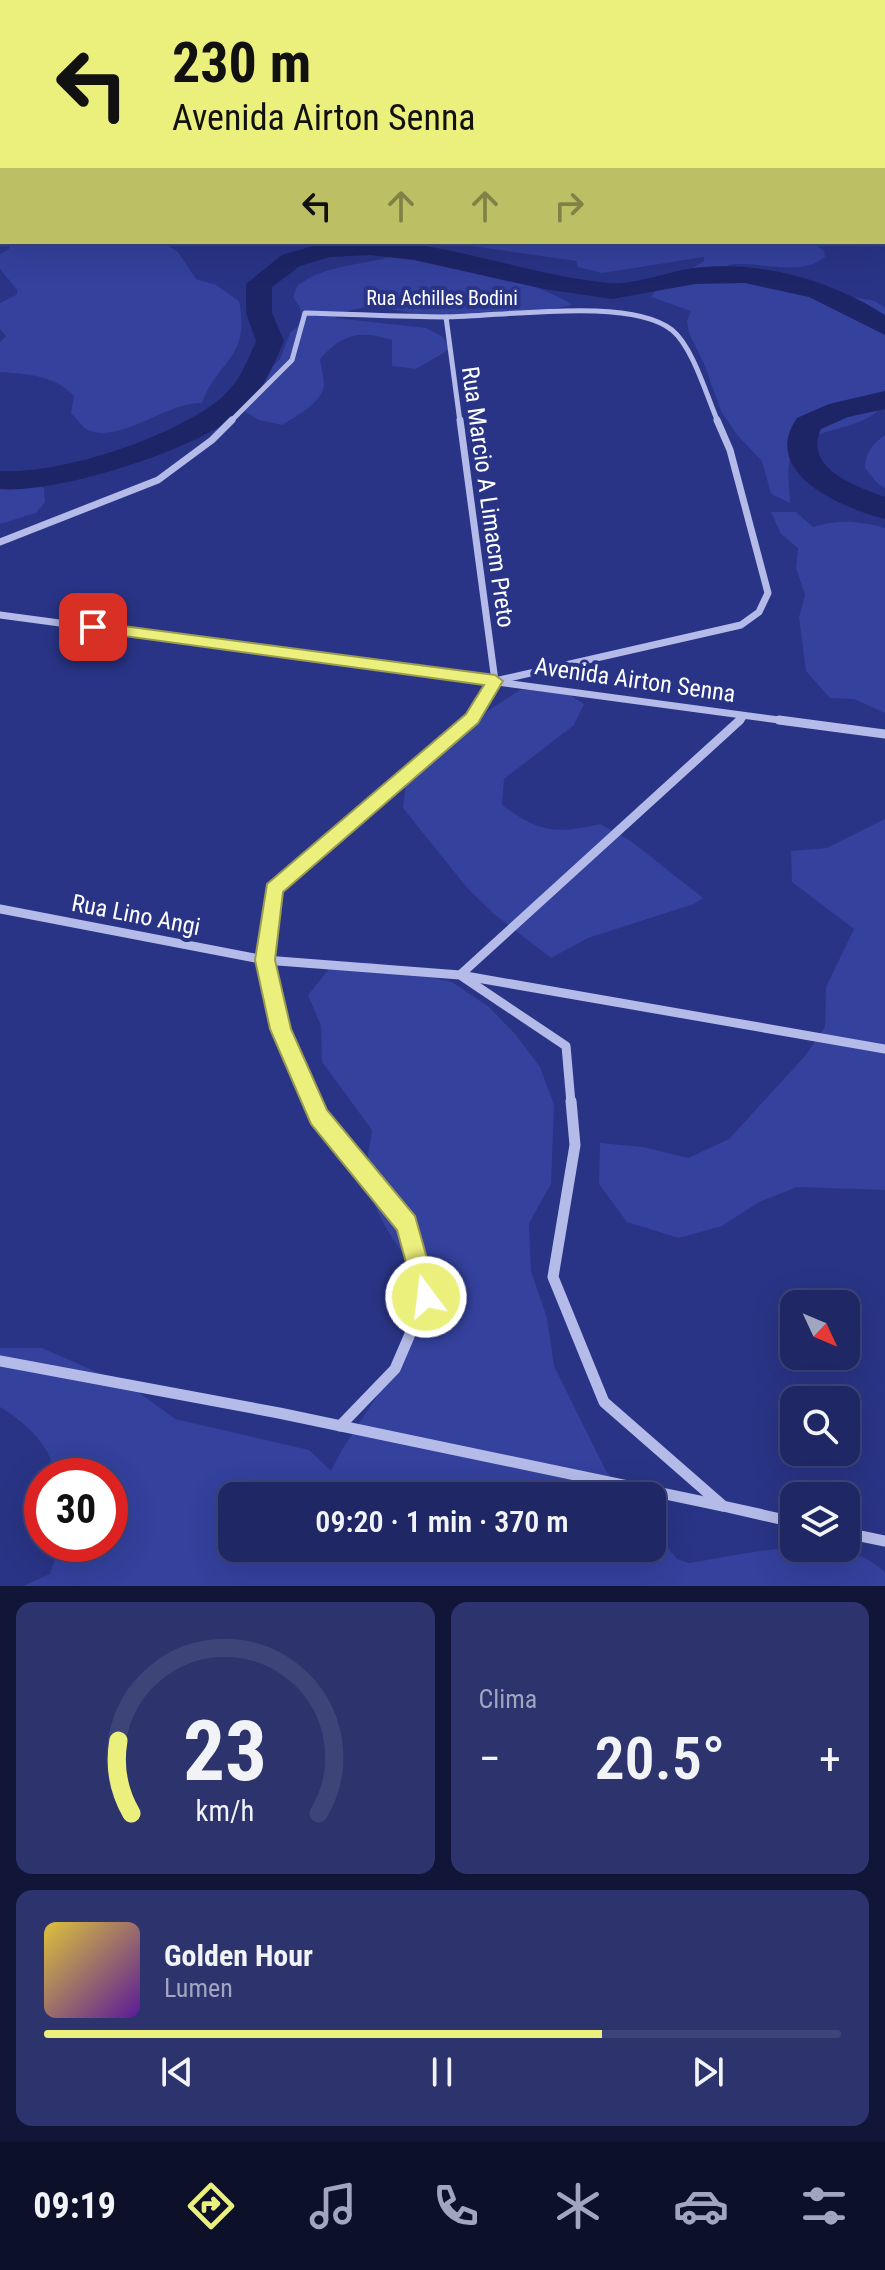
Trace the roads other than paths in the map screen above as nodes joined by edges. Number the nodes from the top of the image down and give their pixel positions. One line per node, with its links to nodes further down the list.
1 (446, 317): 2 (street, Rua Achilles Bodini); 4 (street, Rua Marcio A Limacm Preto); 4 (street, Rua Achilles Bodini)
2 (0, 542)
3 (0, 615): 4 (street, Avenida Airton Senna)
4 (495, 681): 5 (street, Avenida Airton Senna); 8 (street)
5 (744, 716): 6 (street, Avenida Airton Senna); 9 (street)
6 (885, 734)
7 (0, 909): 8 (street, Rua Lino Angi)
8 (265, 960): 9 (street, Rua Lino Angi); 12 (street)
9 (460, 975): 10 (street, Rua Lino Angi); 13 (street)
10 (885, 1049)
11 (0, 1361): 12 (street)
12 (340, 1426): 13 (street)
13 (723, 1506): 14 (street)
14 (780, 1519)
15 (860, 1536): 16 (street)
16 (885, 1541)

